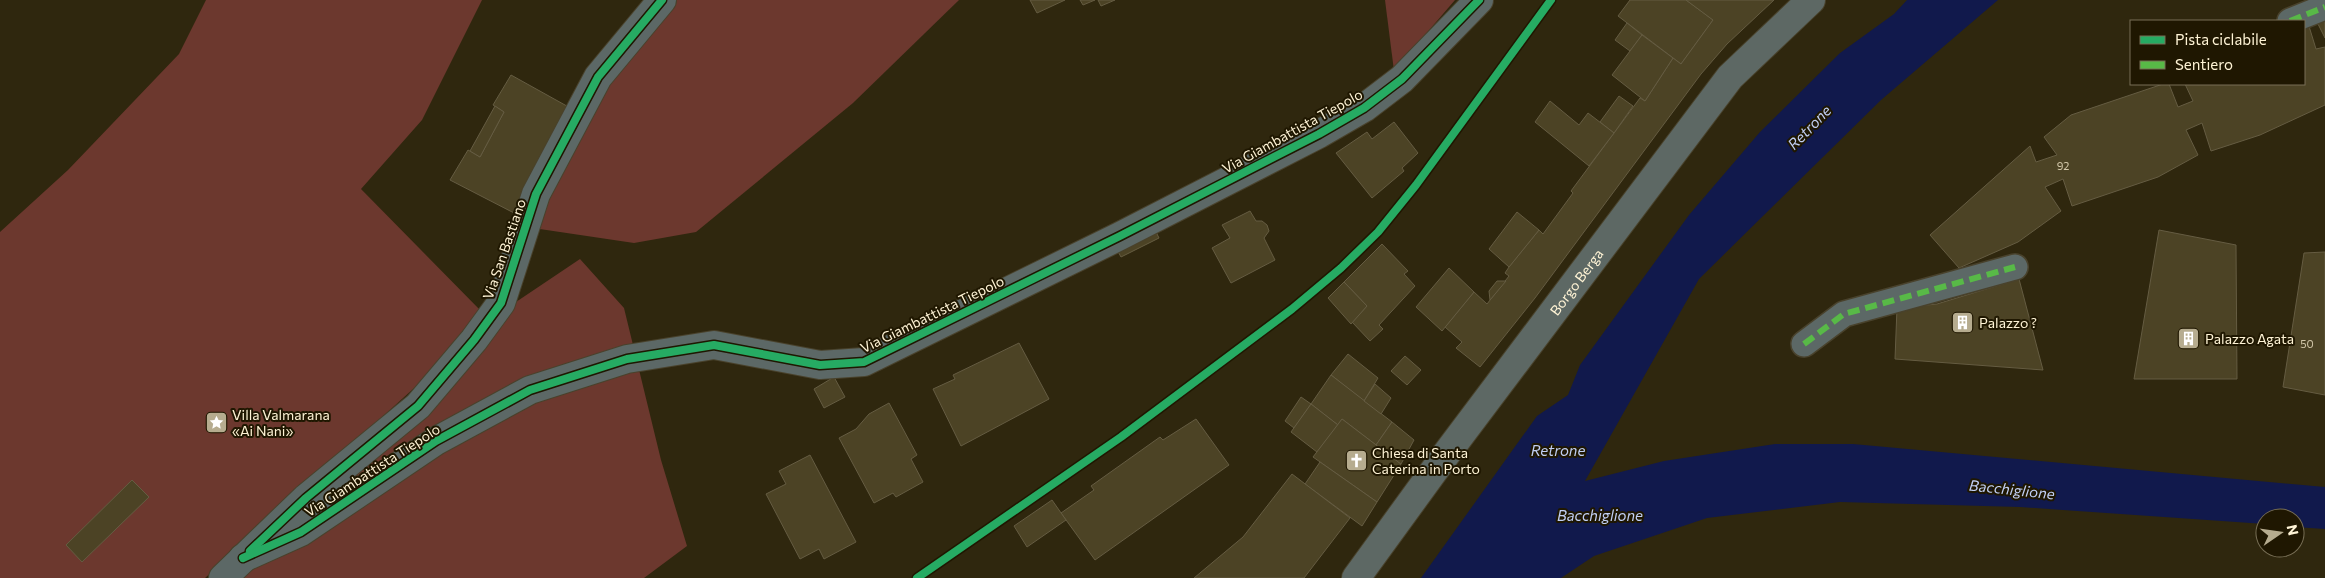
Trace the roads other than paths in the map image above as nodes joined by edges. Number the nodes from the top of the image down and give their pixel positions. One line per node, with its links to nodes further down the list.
1 (662, 0): 8 (street, Via San Bastiano)
2 (1478, 0): 8 (street, Via Giambattista Tiepolo)
3 (1811, 0): 10 (main road, Borgo Berga)
4 (2325, 7): 5 (street)
5 (2292, 20)
6 (2015, 267): 7 (street)
7 (1804, 344)
8 (243, 558): 9 (street, Via San Bastiano)
9 (223, 578)
10 (1356, 578)

